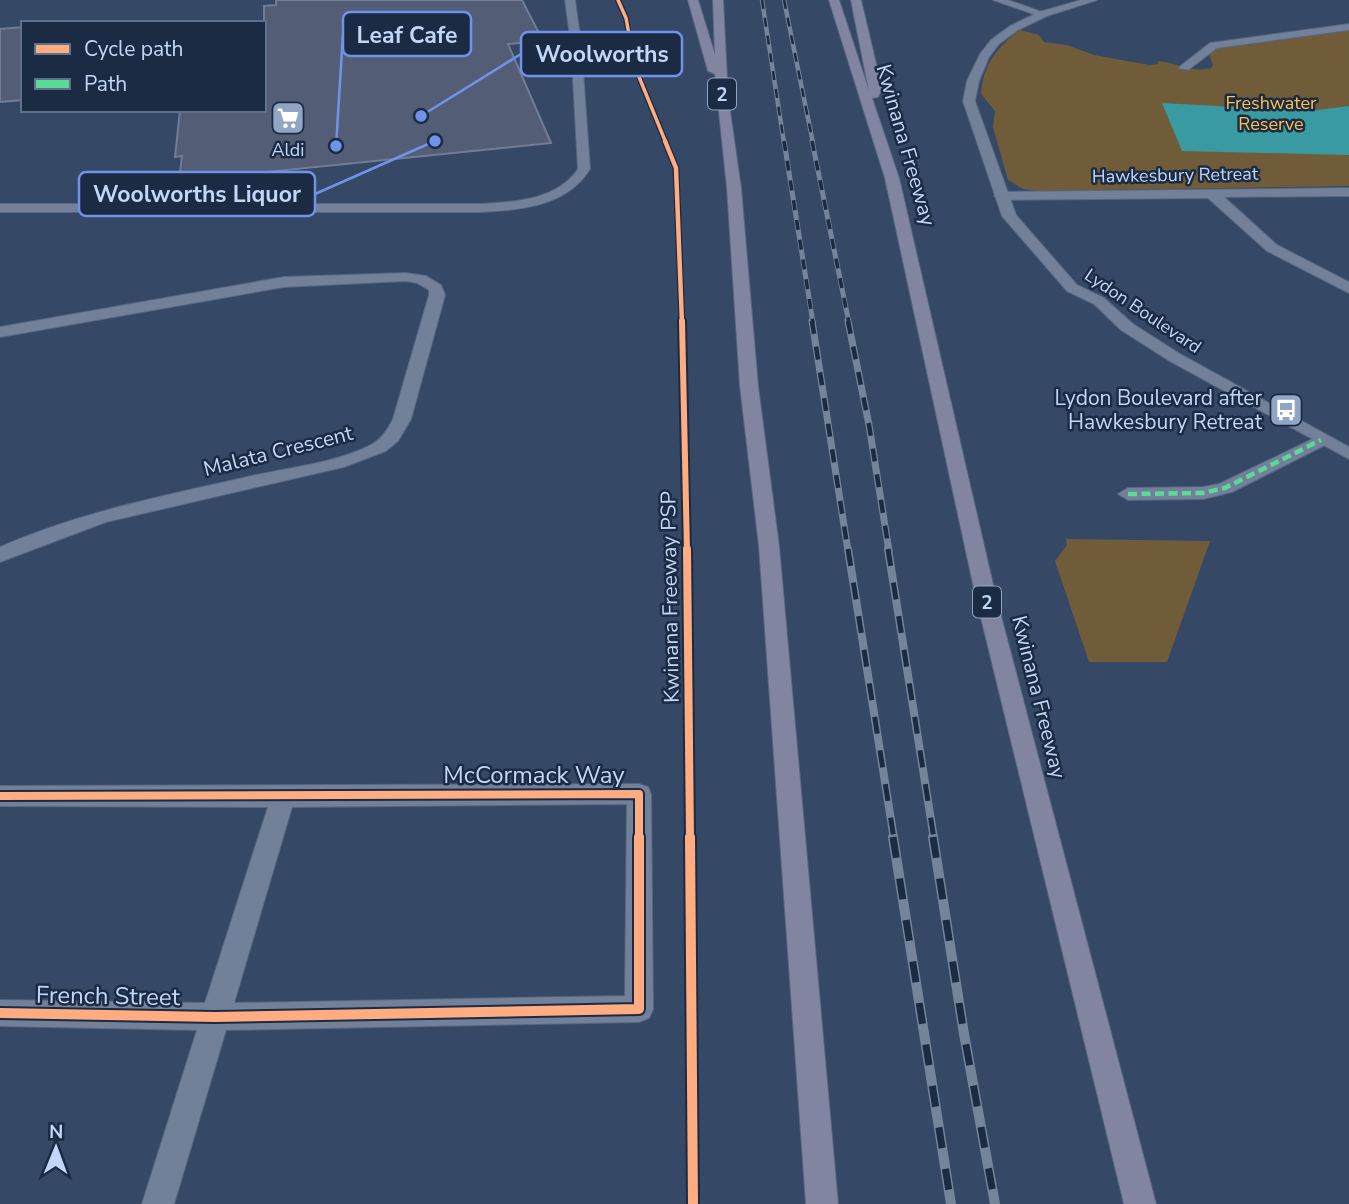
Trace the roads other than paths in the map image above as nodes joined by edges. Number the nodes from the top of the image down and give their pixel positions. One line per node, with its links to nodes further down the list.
1 (570, 0): 16 (street)
2 (693, 0): 11 (highway)
3 (718, 0): 11 (highway, 2)
4 (834, 0): 12 (highway, Kwinana Freeway / 2)
5 (856, 0): 12 (highway)
6 (998, 0): 8 (street)
7 (1092, 0): 8 (street, Lydon Boulevard)
8 (1043, 14): 15 (street, Lydon Boulevard)
9 (1349, 27): 10 (street)
10 (1184, 68)
11 (722, 97): 28 (highway, 2)
12 (870, 106): 29 (highway, Kwinana Freeway / 2)
13 (1349, 192): 14 (street, Hawkesbury Retreat)
14 (1212, 194): 15 (street, Hawkesbury Retreat); 17 (street)
15 (1000, 196): 19 (street, Lydon Boulevard)
16 (0, 208)
17 (1349, 288)
18 (0, 332): 22 (street, Malata Crescent)
19 (1321, 440): 20 (street, Lydon Boulevard); 21 (street)
20 (1349, 454)
21 (1128, 494)
22 (0, 555)
23 (0, 796): 24 (street, McCormack Way)
24 (284, 797): 26 (street); 26 (street, McCormack Way)
25 (0, 1013): 26 (street, French Street)
26 (215, 1017): 27 (street)
27 (158, 1204)
28 (822, 1204)
29 (1140, 1204)

